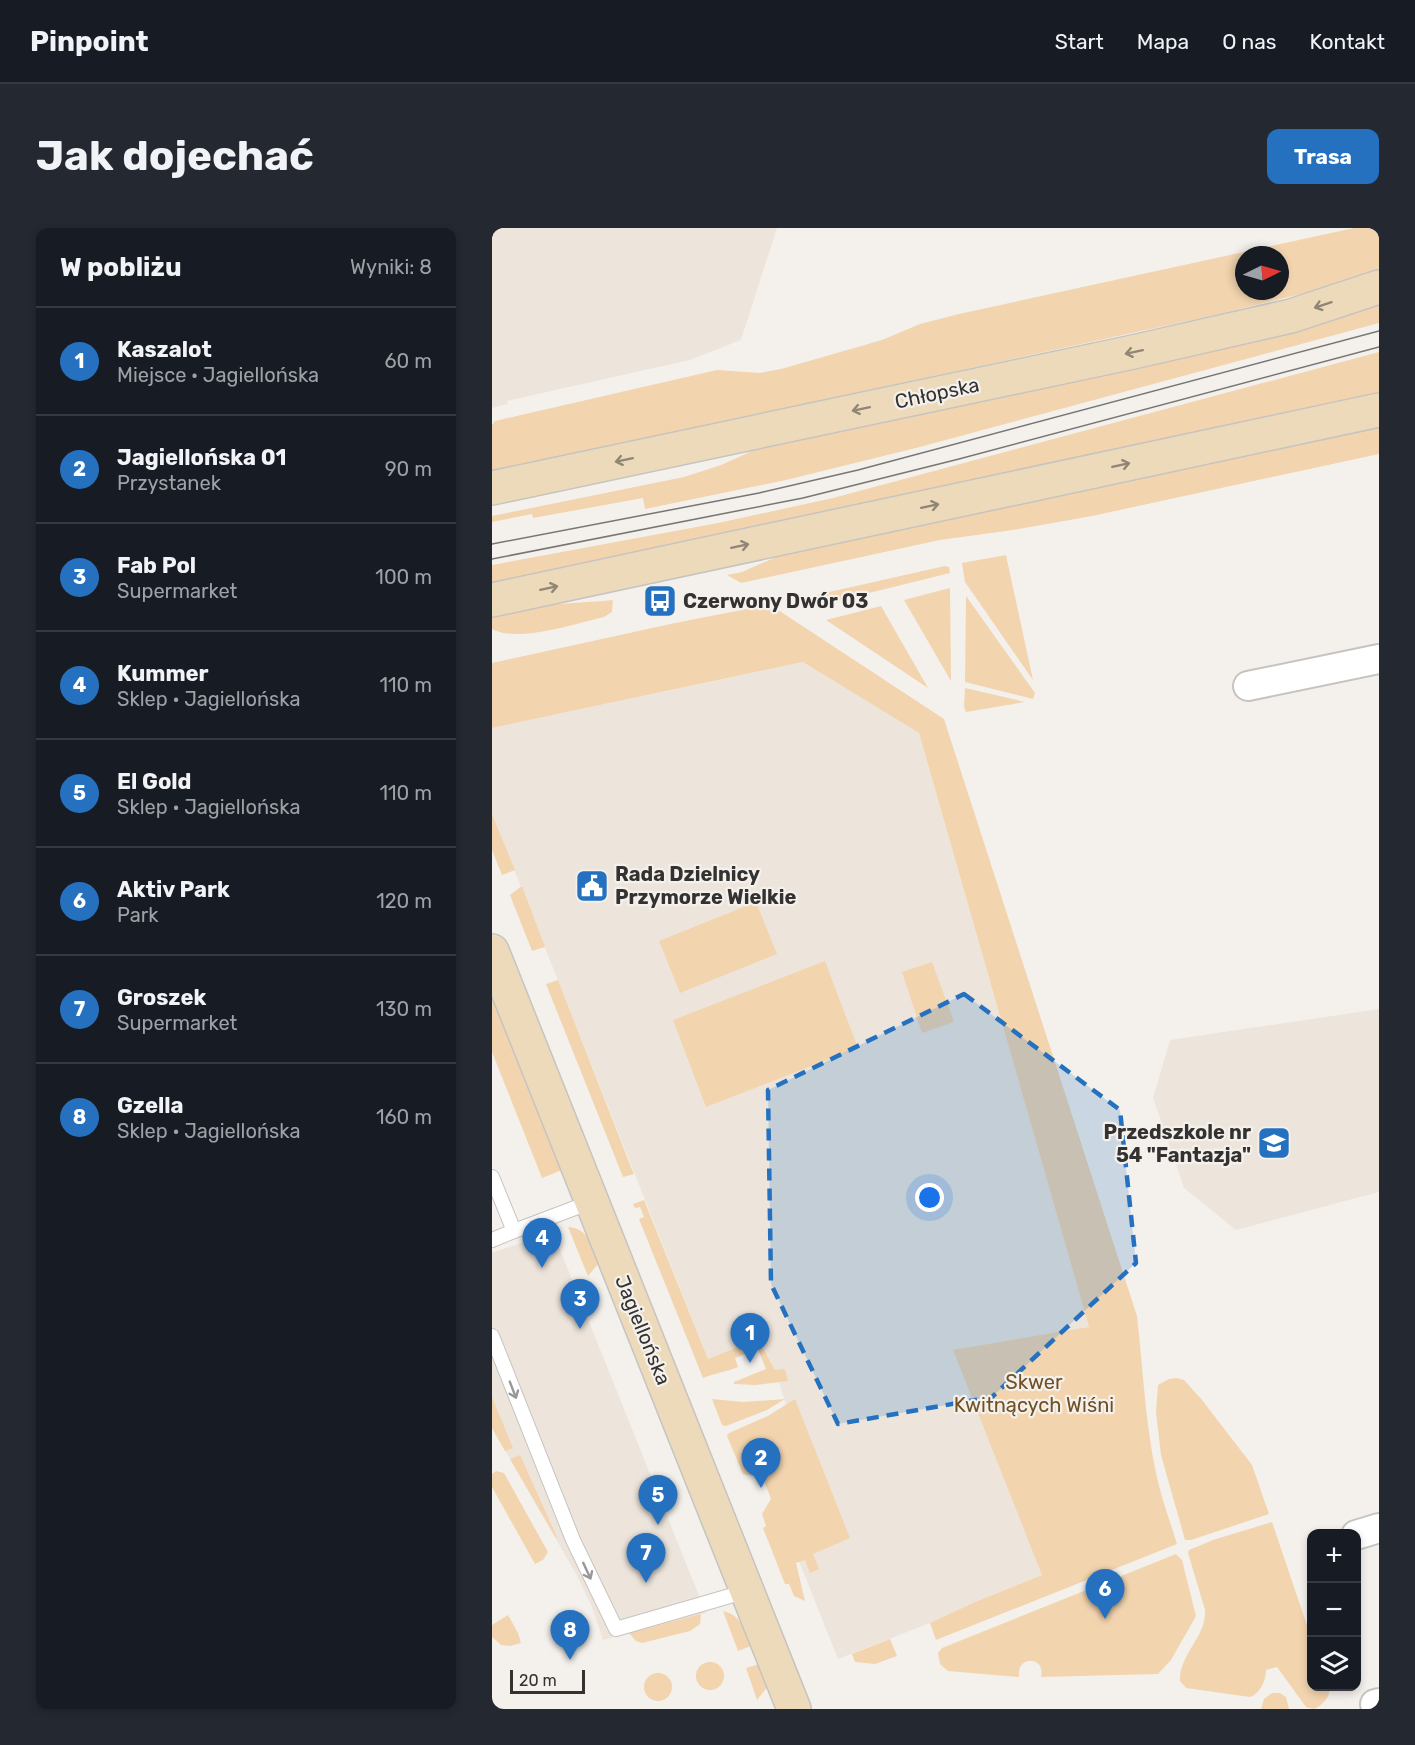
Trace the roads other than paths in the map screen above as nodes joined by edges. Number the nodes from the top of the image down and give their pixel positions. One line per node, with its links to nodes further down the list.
1 (1379, 287): 3 (main road, Chłopska, one-way to 3)
2 (1379, 410): 4 (main road, one-way to 2)
3 (492, 488)
4 (492, 600)
5 (1379, 658): 6 (street)
6 (1248, 686)
7 (492, 951): 9 (main road, Jagiellońska)
8 (492, 1177): 10 (lane)
9 (591, 1202): 10 (lane); 15 (main road, Jagiellońska)
10 (514, 1231): 11 (lane)
11 (492, 1240)
12 (492, 1336): 15 (lane, one-way to 15)
13 (1379, 1528): 14 (street)
14 (1361, 1533)
15 (747, 1591): 16 (main road, Jagiellońska)
16 (794, 1709)

